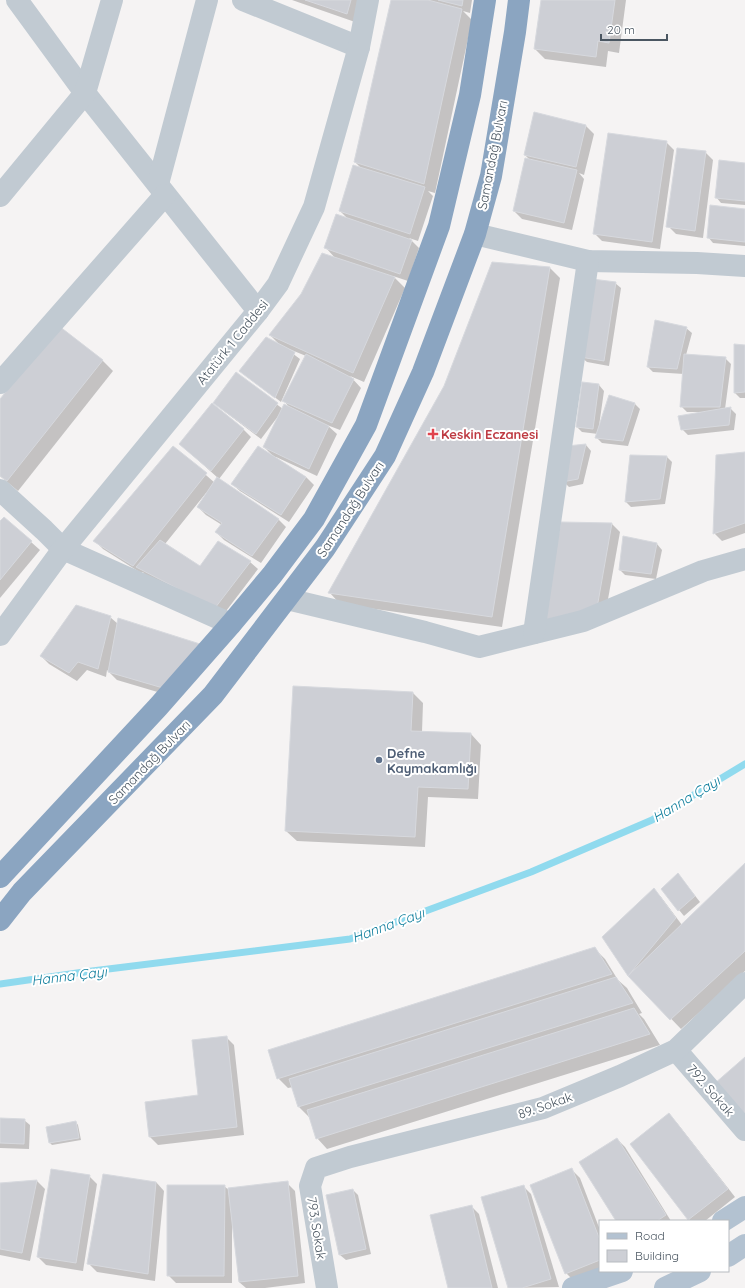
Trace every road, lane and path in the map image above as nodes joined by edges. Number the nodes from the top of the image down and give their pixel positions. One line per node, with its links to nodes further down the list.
1 (17, 0): 9 (street)
2 (112, 0): 9 (street)
3 (207, 0): 10 (street)
4 (243, 0): 8 (street)
5 (368, 0): 8 (street, Atatürk 1 Caddesi)
6 (485, 0): 21 (highway, Samandağ Bulvarı)
7 (519, 0): 12 (highway, Samandağ Bulvarı)
8 (359, 47): 15 (street, Atatürk 1 Caddesi)
9 (85, 93): 10 (street); 11 (street)
10 (162, 190): 15 (street); 16 (street)
11 (0, 196)
12 (475, 234): 13 (street); 20 (highway, Samandağ Bulvarı)
13 (588, 261): 14 (street); 23 (street)
14 (745, 266)
15 (258, 311): 18 (street, Atatürk 1 Caddesi)
16 (0, 384)
17 (0, 490): 18 (street)
18 (63, 550): 21 (street); 22 (street, Atatürk 1 Caddesi)
19 (745, 559): 23 (street)
20 (287, 599): 23 (street); 25 (highway, Samandağ Bulvarı)
21 (231, 624): 24 (highway, Samandağ Bulvarı)
22 (2, 628)
23 (534, 633)
24 (2, 875)
25 (0, 920)
26 (745, 983): 27 (street, 89. Sokak)
27 (676, 1050): 28 (street, 792. Sokak); 29 (street, 89. Sokak)
28 (745, 1130)
29 (316, 1168): 36 (street, 793. Sokak)
30 (745, 1208): 31 (main road)
31 (725, 1220)
32 (745, 1245): 33 (main road)
33 (729, 1255)
34 (619, 1272): 37 (main road)
35 (698, 1272): 38 (main road)
36 (327, 1288)
37 (573, 1288)
38 (665, 1288)

